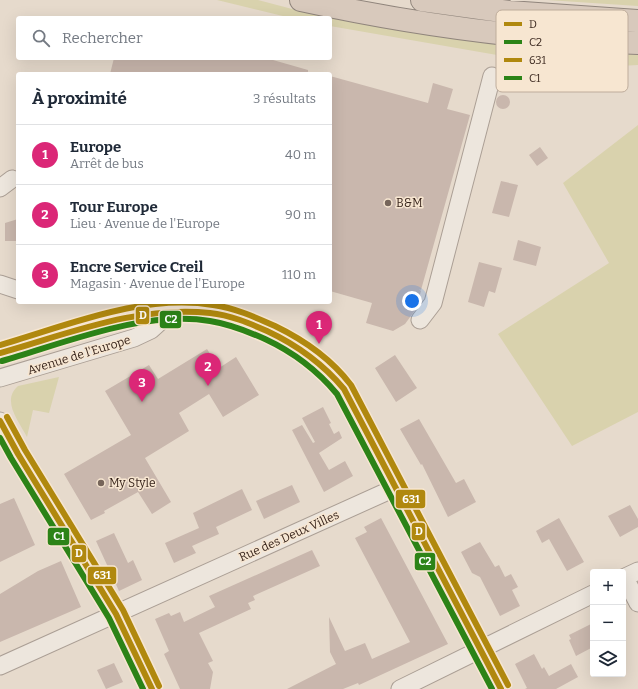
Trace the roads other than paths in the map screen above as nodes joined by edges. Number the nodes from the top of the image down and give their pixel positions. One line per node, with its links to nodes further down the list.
1 (301, 0): 6 (highway)
2 (422, 0): 3 (highway)
3 (496, 10)
4 (628, 20): 5 (highway)
5 (638, 21)
6 (496, 32)
7 (628, 42): 8 (highway)
8 (638, 43)
9 (492, 76): 13 (street)
10 (0, 284): 11 (street)
11 (16, 289)
12 (173, 310): 14 (street, Avenue de l'Europe); 15 (street, Avenue de l'Europe); 17 (street, Avenue de l'Europe)
13 (420, 320)
14 (0, 354)
15 (0, 378)
16 (0, 421): 21 (street)
17 (397, 487): 21 (street, Rue des Deux Villes); 22 (street, Avenue de l'Europe)
18 (629, 576): 20 (street)
19 (590, 595): 22 (street)
20 (638, 603)
21 (116, 614): 23 (street, Rue des Deux Villes); 24 (street)
22 (480, 650): 25 (street); 26 (street, Avenue de l'Europe)
23 (0, 666)
24 (152, 689)
25 (400, 689)
26 (501, 689)

